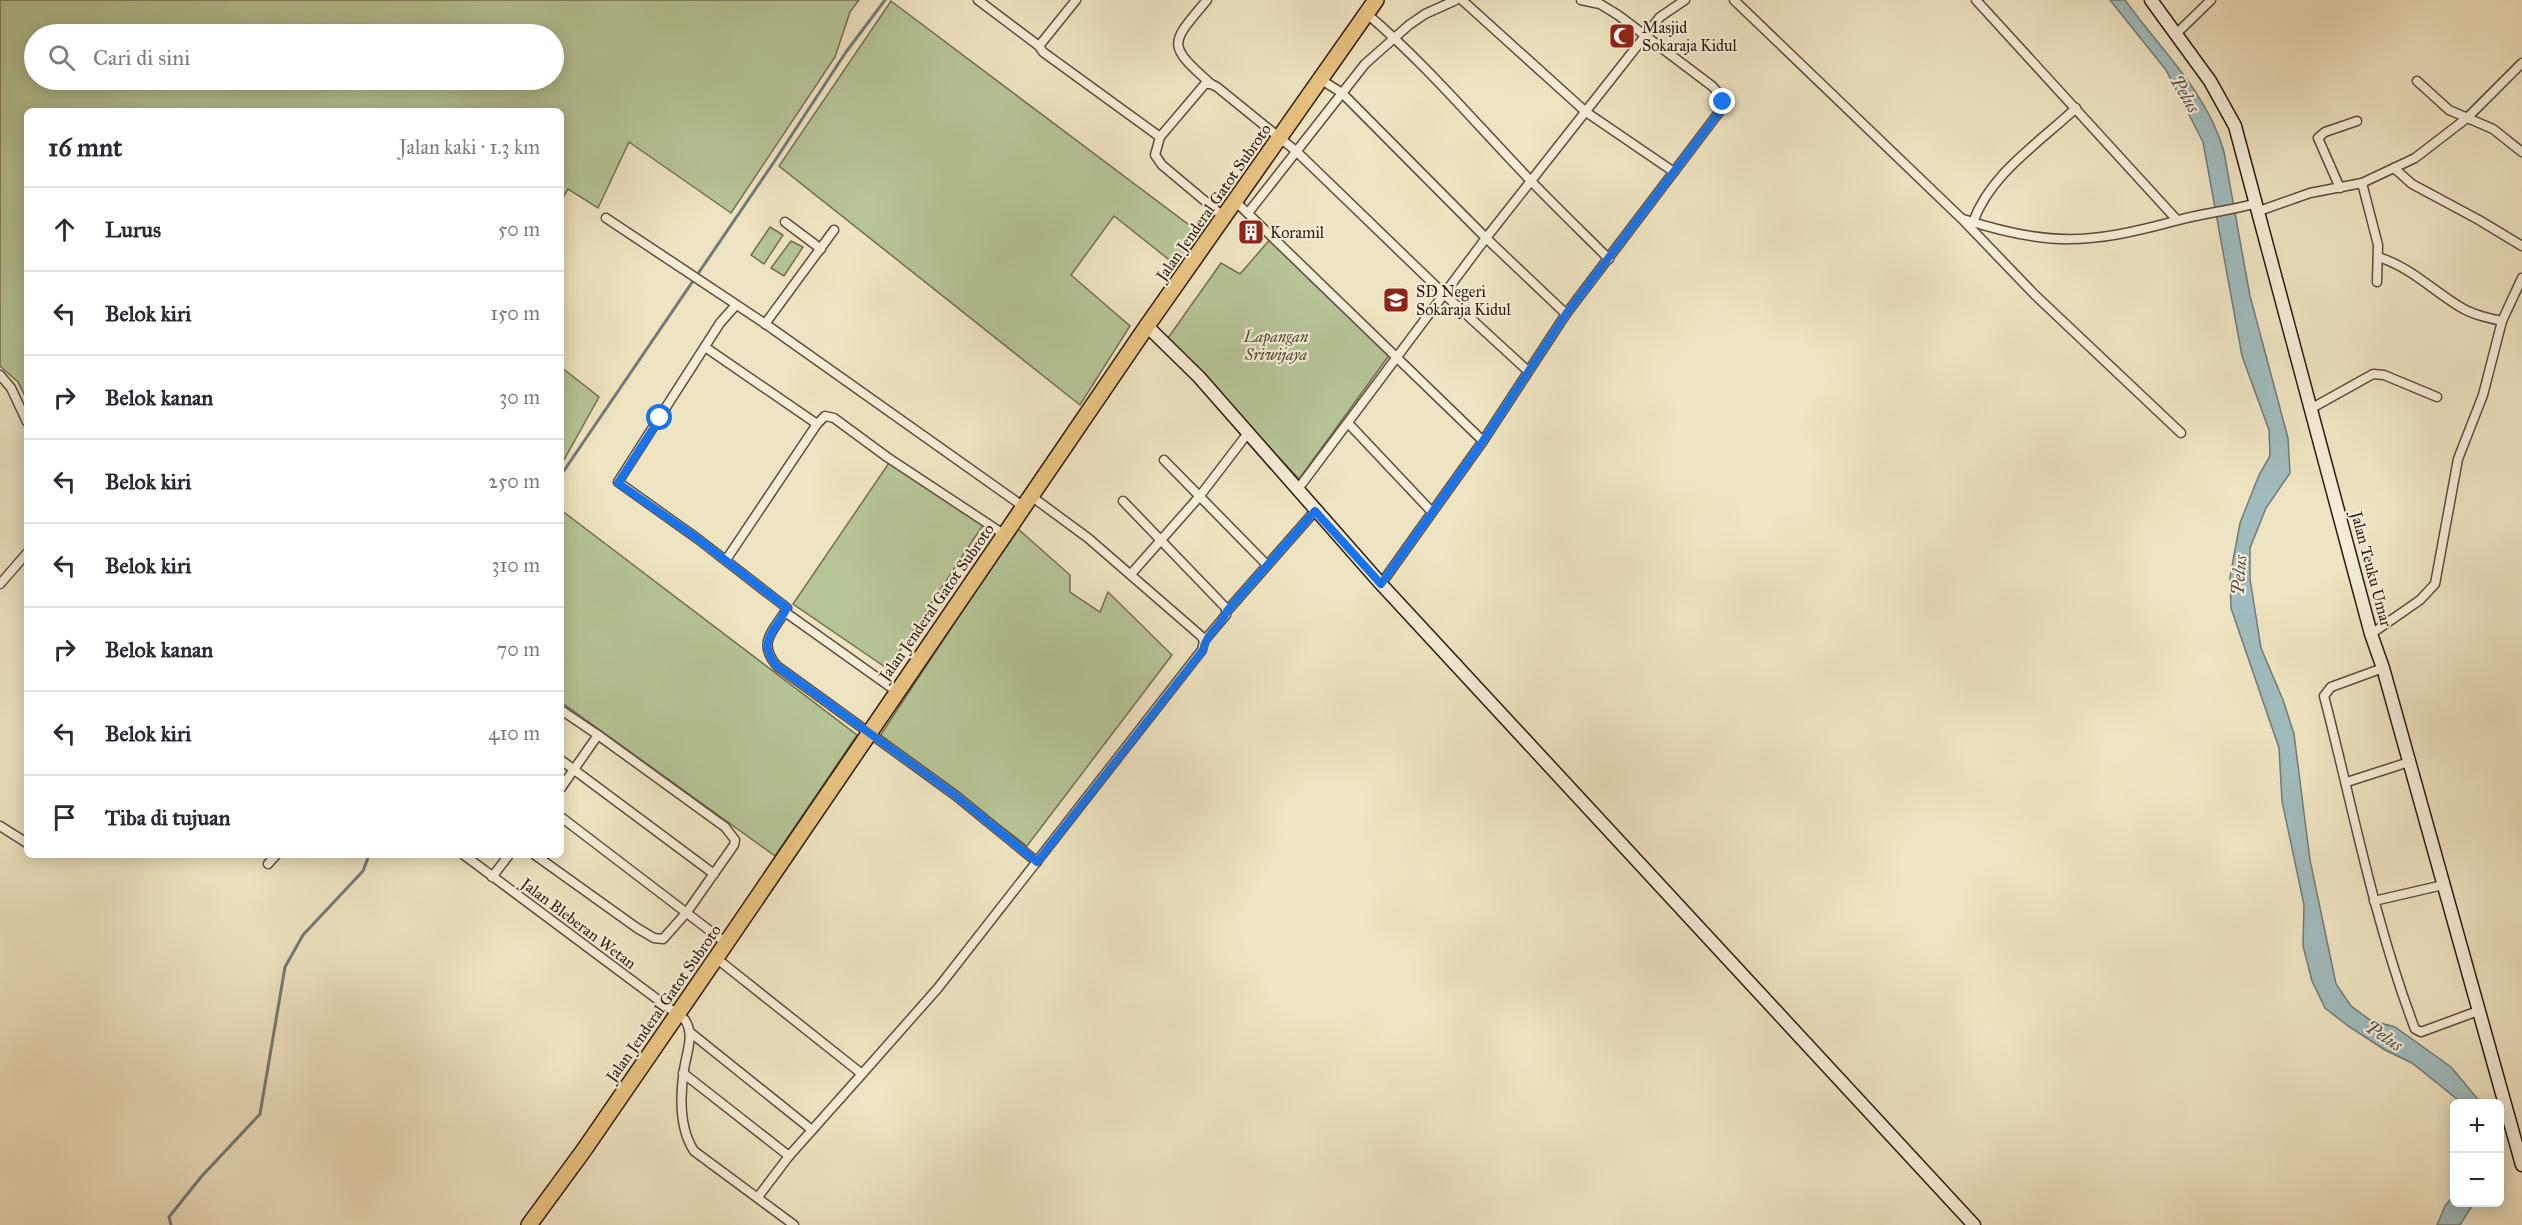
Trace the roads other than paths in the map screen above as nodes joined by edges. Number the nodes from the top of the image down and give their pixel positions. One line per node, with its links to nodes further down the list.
1 (978, 0): 18 (street)
2 (1076, 0): 18 (street)
3 (1207, 0): 22 (street)
4 (1376, 0): 14 (highway, Jalan Jenderal Gatot Subroto)
5 (1456, 0): 16 (street)
6 (1462, 0): 25 (street)
7 (1581, 0): 13 (street)
8 (1685, 0): 17 (street)
9 (1734, 0): 42 (street)
10 (1976, 0): 24 (street)
11 (2151, 0): 15 (main road, Jalan Teuku Umar)
12 (2211, 0): 15 (street)
13 (1602, 2): 17 (street)
14 (1366, 13): 16 (street); 20 (highway, Jalan Jenderal Gatot Subroto)
15 (2175, 35): 38 (main road, Jalan Teuku Umar)
16 (1394, 36): 23 (street); 34 (street)
17 (1645, 36): 25 (street); 33 (street)
18 (1039, 46): 28 (street)
19 (2522, 63): 26 (street)
20 (1320, 79): 23 (street); 29 (highway, Jalan Jenderal Gatot Subroto)
21 (2417, 81): 26 (street)
22 (1211, 84): 28 (street); 29 (street)
23 (1342, 93): 30 (street); 47 (street)
24 (2076, 108): 43 (street); 45 (street)
25 (1586, 111): 33 (street); 34 (street)
26 (2467, 118): 31 (street); 32 (street)
27 (2357, 121): 36 (street)
28 (1160, 137): 40 (street)
29 (1280, 137): 30 (street); 37 (highway, Jalan Jenderal Gatot Subroto)
30 (1296, 151): 39 (street); 54 (street)
31 (2522, 152)
32 (2394, 168): 35 (street); 48 (street)
33 (1674, 172): 51 (street)
34 (1531, 181): 47 (street); 51 (street)
35 (2362, 183): 36 (street); 50 (street)
36 (2340, 188): 38 (street)
37 (1235, 201): 39 (street); 40 (highway, Jalan Jenderal Gatot Subroto)
38 (2254, 206): 43 (street); 65 (main road, Jalan Teuku Umar)
39 (1248, 213): 61 (street)
40 (1224, 217): 59 (highway, Jalan Jenderal Gatot Subroto)
41 (606, 218): 55 (street)
42 (1962, 219): 45 (street); 70 (street)
43 (2177, 220): 45 (street)
44 (785, 222): 49 (street)
45 (1973, 222)
46 (834, 230): 49 (street)
47 (1486, 238): 54 (street); 56 (street)
48 (2522, 246)
49 (821, 249): 58 (street)
50 (2378, 257): 53 (street); 57 (street)
51 (1609, 259): 56 (street)
52 (2522, 278): 57 (street)
53 (2377, 282)
54 (1443, 293): 61 (street); 62 (street)
55 (736, 305): 58 (street); 60 (street)
56 (1566, 314): 62 (street)
57 (2502, 321): 89 (street)
58 (765, 324): 75 (street)
59 (1147, 326): 69 (main road); 75 (highway, Jalan Jenderal Gatot Subroto)
60 (705, 347): 68 (street); 82 (street)
61 (1396, 356): 67 (street); 71 (street)
62 (1528, 371): 71 (street)
63 (0, 375): 66 (street)
64 (2437, 397): 65 (street)
65 (2312, 408): 89 (main road, Jalan Teuku Umar)
66 (24, 416)
67 (1348, 423): 73 (street); 78 (street)
68 (817, 424): 79 (street); 82 (street)
69 (1248, 433): 73 (main road); 74 (street)
70 (2181, 433)
71 (1483, 441): 78 (street)
72 (1164, 460): 74 (street)
73 (1298, 489): 77 (main road)
74 (1199, 496): 80 (street); 83 (street)
75 (1028, 501): 79 (highway, Jalan Jenderal Gatot Subroto); 84 (street)
76 (1123, 501): 80 (street)
77 (1315, 511): 83 (street); 86 (main road)
78 (1432, 512): 86 (street)
79 (1005, 535): 92 (highway, Jalan Jenderal Gatot Subroto)
80 (1161, 540): 84 (street); 87 (street)
81 (24, 556): 85 (street)
82 (726, 560): 88 (street)
83 (1267, 565): 87 (street)
84 (1131, 574): 90 (street)
85 (0, 584)
86 (1381, 584): 128 (main road)
87 (1227, 611): 90 (street)
88 (785, 612): 92 (street); 94 (street)
89 (2371, 634): 91 (main road, Jalan Teuku Umar)
90 (1204, 641): 108 (street)
91 (2383, 668): 97 (main road, Jalan Teuku Umar); 99 (street)
92 (896, 691): 94 (highway, Jalan Jenderal Gatot Subroto)
93 (564, 712): 95 (street)
94 (868, 734): 108 (street); 115 (highway, Jalan Jenderal Gatot Subroto)
95 (598, 735): 98 (street); 110 (street)
96 (564, 762): 98 (street)
97 (2409, 762): 99 (street); 112 (main road, Jalan Teuku Umar)
98 (574, 770): 100 (street); 110 (street)
99 (2347, 782): 113 (street)
100 (564, 784)
101 (564, 819): 114 (street)
102 (0, 826): 103 (street)
103 (24, 841)
104 (273, 858): 109 (street)
105 (468, 858): 111 (street, Jalan Bleberan Wetan)
106 (507, 858): 111 (street)
107 (539, 858): 114 (street)
108 (1037, 862): 121 (street)
109 (268, 864)
110 (714, 874): 114 (street)
111 (492, 877): 118 (street, Jalan Bleberan Wetan)
112 (2443, 885): 113 (street); 117 (main road, Jalan Teuku Umar)
113 (2374, 901): 117 (street)
114 (687, 912): 115 (street)
115 (726, 943): 116 (highway, Jalan Jenderal Gatot Subroto)
116 (716, 958): 118 (highway, Jalan Jenderal Gatot Subroto); 121 (street)
117 (2478, 1011): 124 (main road, Jalan Teuku Umar)
118 (676, 1014): 119 (street, Jalan Bleberan Wetan); 126 (highway, Jalan Jenderal Gatot Subroto)
119 (691, 1033): 120 (street); 122 (street, Jalan Bleberan Wetan)
120 (683, 1073): 123 (street); 125 (street)
121 (862, 1074): 122 (street)
122 (812, 1130): 123 (street)
123 (789, 1156): 125 (street)
124 (2522, 1166)
125 (758, 1197): 127 (street)
126 (529, 1225)
127 (794, 1225)
128 (1974, 1225)

